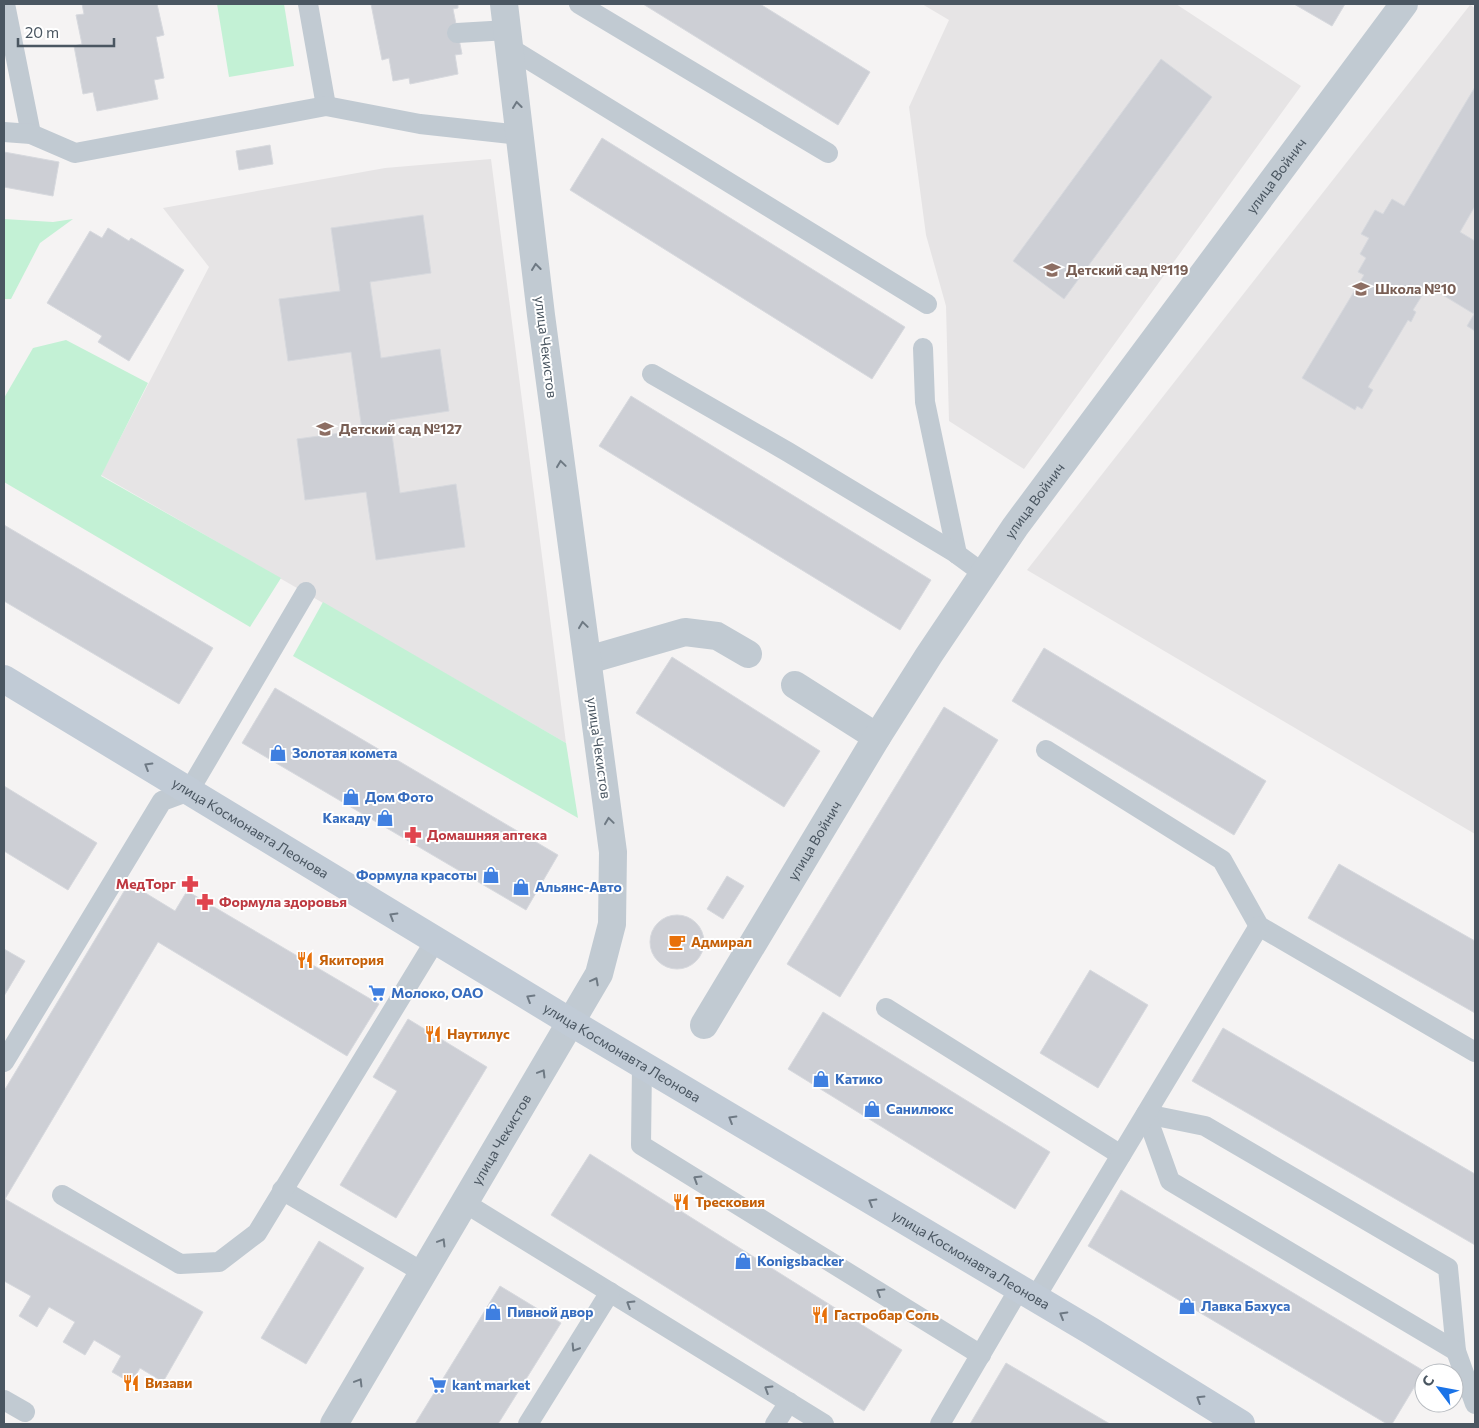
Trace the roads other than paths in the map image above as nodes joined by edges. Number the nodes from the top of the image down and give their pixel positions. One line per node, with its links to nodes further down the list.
1 (5, 4): 10 (lane)
2 (308, 4): 8 (lane)
3 (504, 4): 7 (street, улица Чекистов)
4 (579, 4): 12 (lane)
5 (1404, 4): 17 (street, улица Войнич)
6 (457, 33): 7 (lane)
7 (509, 39): 11 (street, улица Чекистов, one-way to 7); 13 (lane)
8 (326, 106): 10 (lane); 11 (lane)
9 (4, 132): 10 (lane)
10 (31, 134)
11 (520, 135): 20 (street, улица Чекистов, one-way to 11)
12 (828, 153)
13 (927, 304)
14 (923, 348): 16 (lane)
15 (652, 374): 16 (lane)
16 (957, 554): 17 (lane)
17 (984, 574): 23 (street, улица Войнич)
18 (306, 592): 25 (lane)
19 (748, 654): 20 (street)
20 (588, 660): 29 (street, улица Чекистов, one-way to 20)
21 (4, 680): 25 (main road, улица Космонавта Леонова, one-way to 21)
22 (795, 685): 23 (street)
23 (877, 737): 30 (street, улица Войнич)
24 (1046, 750): 26 (lane)
25 (190, 791): 27 (main road, улица Космонавта Леонова, one-way to 25); 31 (lane)
26 (1259, 926): 32 (lane); 34 (lane)
27 (435, 941): 29 (main road, улица Космонавта Леонова, one-way to 27); 36 (lane)
28 (886, 1008): 35 (lane)
29 (572, 1023): 33 (main road, улица Космонавта Леонова); 38 (street, улица Чекистов, one-way to 29)
30 (704, 1024)
31 (7, 1050)
32 (1475, 1052)
33 (642, 1065): 41 (main road, улица Космонавта Леонова, one-way to 33); 43 (lane, one-way to 33)
34 (1146, 1114): 35 (lane); 42 (lane); 42 (lane)
35 (1121, 1155): 41 (lane)
36 (282, 1190): 37 (lane); 39 (lane)
37 (62, 1195)
38 (465, 1202): 39 (street, улица Чекистов, one-way to 38); 40 (lane)
39 (424, 1273): 48 (street, улица Чекистов, one-way to 39)
40 (610, 1292): 45 (lane, one-way to 40); 49 (lane, one-way to 49)
41 (1027, 1294): 43 (lane); 53 (main road, улица Космонавта Леонова, one-way to 41)
42 (1456, 1351): 46 (lane)
43 (981, 1355): 52 (lane)
44 (4, 1400): 47 (lane)
45 (789, 1402): 50 (lane); 51 (lane)
46 (1475, 1404)
47 (25, 1412)
48 (334, 1424)
49 (528, 1424)
50 (775, 1424)
51 (824, 1424)
52 (940, 1424)
53 (1241, 1424)

